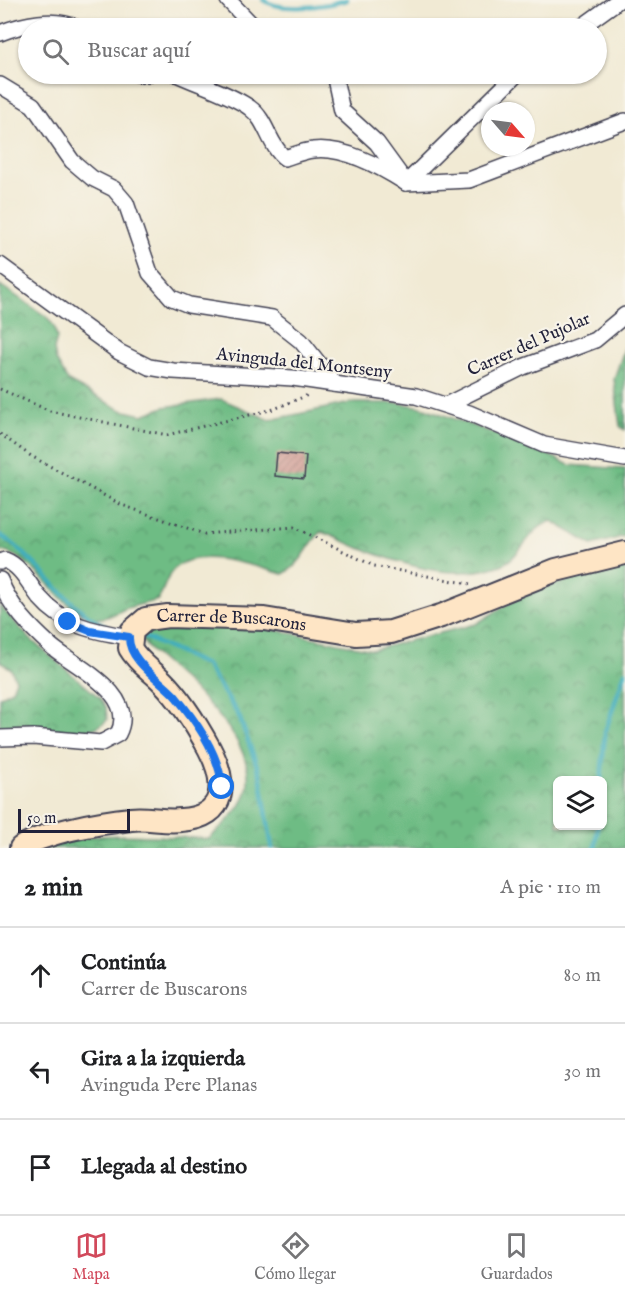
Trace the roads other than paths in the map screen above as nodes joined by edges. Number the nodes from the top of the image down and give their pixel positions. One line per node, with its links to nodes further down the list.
1 (228, 0): 3 (street)
2 (618, 0): 4 (street)
3 (245, 18)
4 (593, 18)
5 (18, 26): 6 (street)
6 (0, 33)
7 (199, 84): 12 (street)
8 (336, 84): 12 (street)
9 (507, 84): 12 (street)
10 (0, 85): 15 (street)
11 (625, 121): 12 (street)
12 (406, 183)
13 (0, 265): 15 (street, Avinguda del Montseny)
14 (625, 315): 16 (street, Carrer del Pujolar)
15 (335, 384): 16 (street, Avinguda del Montseny)
16 (446, 405): 17 (street, Avinguda del Montseny)
17 (625, 459)
18 (625, 553): 21 (street, Carrer de Buscarons)
19 (0, 562): 21 (street)
20 (0, 580): 22 (street)
21 (129, 637): 23 (street)
22 (0, 738)
23 (21, 848)

